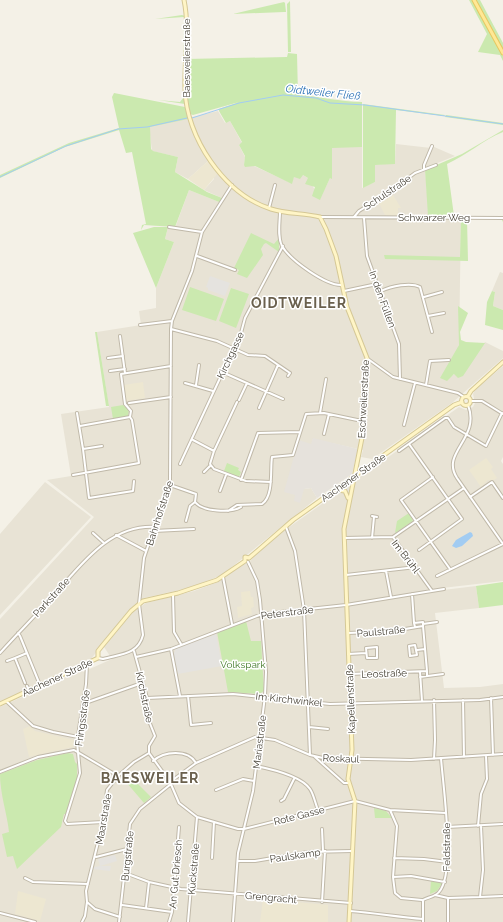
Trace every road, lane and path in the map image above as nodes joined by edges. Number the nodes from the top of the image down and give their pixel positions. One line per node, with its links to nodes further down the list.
1 (184, 0): 7 (street, Baesweilerstraße)
2 (474, 0): 3 (main road)
3 (503, 53)
4 (432, 146): 6 (street)
5 (436, 165): 6 (street, Schulstraße)
6 (424, 169): 12 (street, Schulstraße)
7 (232, 185): 9 (street); 16 (street, Bahnhofstraße)
8 (275, 185): 9 (street)
9 (269, 208): 10 (street)
10 (280, 210): 11 (street); 17 (street)
11 (320, 217): 12 (street, Schulstraße); 21 (street, Eschweilerstraße)
12 (354, 217): 13 (street, Schulstraße)
13 (364, 218): 14 (street, Schwarzer Weg); 20 (street, In den Füllen)
14 (503, 218)
15 (169, 227): 16 (street)
16 (202, 232): 18 (street, Bahnhofstraße)
17 (283, 246): 21 (street); 33 (street, Kirchgasse)
18 (197, 256): 19 (street); 28 (street, Bahnhofstraße)
19 (235, 270)
20 (377, 284): 22 (street); 23 (street, In den Füllen)
21 (342, 285): 22 (street, Eschweilerstraße)
22 (343, 291): 36 (street, Eschweilerstraße)
23 (381, 291): 25 (street); 48 (street, In den Füllen)
24 (442, 292): 25 (street)
25 (424, 296): 27 (street)
26 (444, 313): 27 (street)
27 (428, 316): 31 (street)
28 (172, 321): 29 (street); 30 (street, Bahnhofstraße)
29 (140, 325)
30 (171, 329): 33 (street); 41 (street, Bahnhofstraße)
31 (432, 332)
32 (120, 336): 34 (street)
33 (233, 348): 40 (street); 44 (street, Kirchgasse)
34 (123, 356): 35 (street); 42 (street)
35 (108, 358)
36 (367, 358): 48 (street); 70 (street, Eschweilerstraße)
37 (449, 360): 53 (street)
38 (503, 362): 56 (street)
39 (199, 364): 52 (street)
40 (278, 365): 46 (street); 55 (street)
41 (171, 366): 45 (street); 57 (street, Bahnhofstraße)
42 (125, 369): 43 (street); 45 (street)
43 (110, 371)
44 (222, 372): 50 (street); 54 (street, Kirchgasse)
45 (125, 374): 69 (street)
46 (288, 376)
47 (326, 379): 66 (street)
48 (400, 379): 51 (street)
49 (185, 383): 52 (street)
50 (247, 383): 55 (street); 80 (street)
51 (415, 383): 53 (street); 71 (street)
52 (196, 385): 54 (street)
53 (426, 385): 58 (street)
54 (213, 391): 76 (street, Kirchgasse)
55 (266, 392): 59 (street); 64 (street)
56 (469, 395): 58 (street); 60 (street)
57 (171, 397): 62 (street); 95 (street, Bahnhofstraße)
58 (464, 397): 61 (street)
59 (283, 399)
60 (471, 401): 63 (street); 67 (street)
61 (462, 402): 63 (street); 85 (street, Aachener Straße)
62 (129, 403)
63 (468, 405): 75 (street)
64 (259, 408)
65 (77, 413): 72 (street)
66 (320, 413): 68 (street); 73 (street)
67 (502, 413): 75 (street)
68 (329, 414): 70 (street); 74 (street)
69 (130, 417): 72 (street); 86 (street)
70 (362, 421): 82 (street, Eschweilerstraße)
71 (404, 425)
72 (80, 426): 79 (street)
73 (300, 432): 92 (street); 94 (street)
74 (324, 434)
75 (468, 435): 77 (street); 96 (street)
76 (193, 440): 80 (street); 83 (street, Kirchgasse)
77 (409, 444): 81 (street); 91 (street)
78 (102, 446): 79 (street)
79 (83, 449): 86 (street)
80 (214, 451): 84 (street)
81 (399, 451)
82 (358, 462): 85 (street); 90 (street, Eschweilerstraße)
83 (180, 464)
84 (210, 466): 87 (street); 89 (street)
85 (365, 469): 90 (street, Aachener Straße)
86 (86, 472): 88 (street); 93 (street)
87 (204, 472)
88 (73, 475)
89 (226, 475): 92 (street); 97 (street)
90 (354, 477): 98 (street, Aachener Straße); 102 (street, Kapellenstraße)
91 (433, 477): 100 (street); 106 (street)
92 (241, 480): 94 (street)
93 (134, 481)
94 (271, 482): 103 (street)
95 (170, 484): 103 (street); 108 (street, Bahnhofstraße)
96 (464, 488): 99 (street); 100 (street)
97 (220, 491)
98 (334, 491): 102 (street); 107 (street, Aachener Straße)
99 (470, 497): 101 (street); 118 (street)
100 (448, 498): 106 (street); 116 (street)
101 (503, 498)
102 (349, 500): 114 (street, Kapellenstraße)
103 (195, 502): 105 (street)
104 (374, 517): 115 (street)
105 (186, 521)
106 (416, 521): 113 (street); 116 (street)
107 (286, 526): 121 (street, Aachener Straße); 135 (street)
108 (156, 527): 110 (street, Bahnhofstraße); 112 (street, Parkstraße)
109 (194, 529): 110 (street)
110 (154, 531): 120 (street, Bahnhofstraße)
111 (93, 533): 117 (street)
112 (116, 535): 117 (street, Parkstraße); 120 (street)
113 (393, 537): 115 (street, Im Brühl); 122 (street, Im Brühl)
114 (344, 538): 115 (street, Im Brühl); 125 (street, Kapellenstraße)
115 (372, 538)
116 (431, 542): 119 (street); 123 (street)
117 (104, 543): 142 (street, Parkstraße)
118 (503, 544): 123 (street)
119 (419, 550)
120 (146, 551): 133 (street, Bahnhofstraße)
121 (247, 560): 127 (street, Aachener Straße); 136 (street, Mariastraße)
122 (416, 567): 124 (street); 129 (street, Im Brühl)
123 (450, 569): 126 (street)
124 (386, 571): 125 (street); 132 (street)
125 (346, 575): 134 (street, Kapellenstraße)
126 (437, 576)
127 (223, 577): 131 (street, Aachener Straße); 139 (street)
128 (444, 589): 129 (street, Peterstraße)
129 (432, 591): 130 (street, Peterstraße)
130 (412, 594): 132 (street, Peterstraße); 138 (street, Paulstraße)
131 (173, 595): 133 (street, Aachener Straße); 144 (street)
132 (391, 597): 134 (street, Peterstraße)
133 (139, 604): 147 (street); 155 (street, Aachener Straße)
134 (346, 605): 135 (street, Peterstraße); 143 (street, Kapellenstraße)
135 (304, 610): 136 (street, Peterstraße); 178 (street)
136 (262, 614): 139 (street, Peterstraße); 169 (street, Mariastraße)
137 (437, 622): 140 (street, Paulstraße)
138 (414, 623): 140 (street, Paulstraße); 141 (street, Paulstraße)
139 (232, 624): 144 (street, Peterstraße)
140 (423, 625): 141 (street, Paulstraße); 145 (street)
141 (415, 628): 143 (street, Paulstraße)
142 (18, 633): 149 (street, Parkstraße); 150 (street)
143 (347, 634): 152 (street, Kapellenstraße)
144 (181, 644): 146 (street, Peterstraße)
145 (425, 648): 148 (street); 158 (street)
146 (171, 649): 153 (street, Peterstraße); 167 (street)
147 (134, 650): 153 (street, Kirchstraße); 155 (street)
148 (416, 650): 148 (street)
149 (0, 653)
150 (27, 653): 154 (street); 165 (street)
151 (366, 653): 151 (street); 152 (street)
152 (348, 654): 160 (street, Kapellenstraße)
153 (136, 657): 164 (street, Kirchstraße)
154 (15, 658): 156 (street); 166 (street)
155 (98, 658): 157 (street, Aachener Straße)
156 (7, 661)
157 (87, 664): 165 (street, Aachener Straße); 177 (street, Fringsstraße)
158 (427, 671): 159 (street, Leostraße); 163 (street)
159 (420, 672): 160 (street, Leostraße); 162 (street, Leostraße)
160 (349, 674): 179 (street, Kapellenstraße)
161 (443, 674): 163 (street, Leostraße)
162 (420, 676): 163 (street, Leostraße); 176 (street, Leostraße)
163 (428, 676)
164 (142, 683): 171 (street, Kirchstraße); 177 (street)
165 (40, 685): 166 (street, Aachener Straße)
166 (29, 690): 175 (street, Aachener Straße)
167 (180, 696): 168 (street, Im Kirchwinkel); 171 (street, Im Kirchwinkel)
168 (188, 696): 169 (street, Im Kirchwinkel); 181 (street)
169 (265, 696): 178 (street, Im Kirchwinkel); 184 (street, Mariastraße)
170 (503, 696): 172 (street, Im Kirchwinkel)
171 (147, 698): 187 (street, Kirchstraße)
172 (491, 698): 174 (street, Im Kirchwinkel); 190 (street)
173 (434, 700): 174 (street, Im Kirchwinkel); 176 (street, Im Kirchwinkel); 196 (street)
174 (463, 700): 193 (street)
175 (6, 701): 180 (street, Aachener Straße); 185 (street)
176 (422, 701): 179 (street, Im Kirchwinkel)
177 (84, 702): 185 (street, Fringsstraße)
178 (307, 702): 179 (street, Im Kirchwinkel); 182 (street)
179 (350, 702): 194 (street, Kapellenstraße)
180 (0, 704)
181 (211, 723)
182 (309, 726): 183 (street); 189 (street)
183 (328, 728)
184 (260, 736): 189 (street, Roskaul); 198 (street); 199 (street, Mariastraße)
185 (78, 737): 186 (street, Fringsstraße)
186 (77, 751): 200 (street); 201 (street); 213 (street, Fringsstraße)
187 (149, 753): 197 (street); 201 (street, Maarstraße)
188 (503, 754): 190 (street, Roskaul)
189 (310, 755): 192 (street, Roskaul)
190 (493, 755): 191 (street, Roskaul)
191 (486, 756): 193 (street, Roskaul); 216 (street)
192 (315, 757): 194 (street, Roskaul); 205 (street)
193 (464, 757): 195 (street, Roskaul)
194 (352, 758): 196 (street, Roskaul); 205 (street, Kapellenstraße)
195 (441, 758): 196 (street, Roskaul); 211 (street, Feldstraße)
196 (434, 759)
197 (153, 761): 198 (street); 204 (street)
198 (196, 763): 204 (street)
199 (256, 766): 202 (street); 203 (street, Mariastraße)
200 (0, 772)
201 (118, 776): 213 (street, Maarstraße)
202 (294, 779): 207 (street); 209 (street)
203 (254, 781): 206 (street); 219 (street, Mariastraße)
204 (171, 783): 212 (street); 221 (street, Burgstraße)
205 (349, 783): 208 (street, Kapellenstraße)
206 (216, 790)
207 (281, 801)
208 (355, 802): 209 (street, Rote Gasse); 210 (street); 223 (street, Kapellenstraße)
209 (318, 810): 219 (street, Rote Gasse)
210 (390, 810): 211 (street); 226 (street)
211 (446, 813): 218 (street, Feldstraße)
212 (197, 817): 214 (street); 236 (street, Kückstraße)
213 (103, 822): 224 (street, Maarstraße)
214 (214, 822): 219 (street); 225 (street)
215 (503, 825): 216 (street)
216 (479, 826): 218 (street); 240 (street)
217 (179, 827): 235 (street, An Gut Driesch)
218 (447, 827): 228 (street, Feldstraße)
219 (244, 829): 227 (street, Mariastraße)
220 (322, 829): 222 (street)
221 (127, 849): 224 (street); 229 (street, Burgstraße)
222 (324, 851): 223 (street, Paulskamp); 227 (street, Paulskamp); 244 (street)
223 (353, 851): 245 (street, Kapellenstraße)
224 (96, 857): 234 (street, Maarstraße)
225 (212, 858)
226 (394, 858): 228 (street); 230 (street)
227 (238, 862): 237 (street, Mariastraße)
228 (448, 862): 233 (street, Feldstraße)
229 (125, 873): 232 (street, Grengracht); 246 (street, Burgstraße)
230 (392, 877): 233 (street); 242 (street)
231 (24, 878): 234 (street)
232 (149, 882): 235 (street, Grengracht); 247 (street)
233 (445, 882): 238 (street, Feldstraße)
234 (88, 884): 243 (street, Maarstraße)
235 (174, 888): 236 (street, Grengracht); 249 (street, An Gut Driesch)
236 (191, 890): 237 (street, Grengracht); 257 (street, Kückstraße)
237 (236, 893): 244 (street, Grengracht); 258 (street, Mariastraße)
238 (435, 896): 241 (street); 242 (street)
239 (503, 896): 240 (street)
240 (480, 897): 241 (street)
241 (448, 898): 260 (street)
242 (423, 900): 252 (street)
243 (87, 902): 251 (street); 254 (street, Maarstraße)
244 (322, 902): 245 (street, Grengracht)
245 (350, 903): 248 (street, Kapellenstraße)
246 (121, 905): 247 (street); 251 (street, Burgstraße)
247 (146, 908): 249 (street)
248 (350, 911): 252 (street); 259 (street, Kapellenstraße)
249 (172, 912): 256 (street, An Gut Driesch)
250 (0, 913): 253 (street)
251 (120, 917): 255 (street, Burgstraße)
252 (423, 920)
253 (35, 922)
254 (82, 922)
255 (119, 922)
256 (169, 922)
257 (188, 922)
258 (233, 922)
259 (349, 922)
260 (448, 922)

